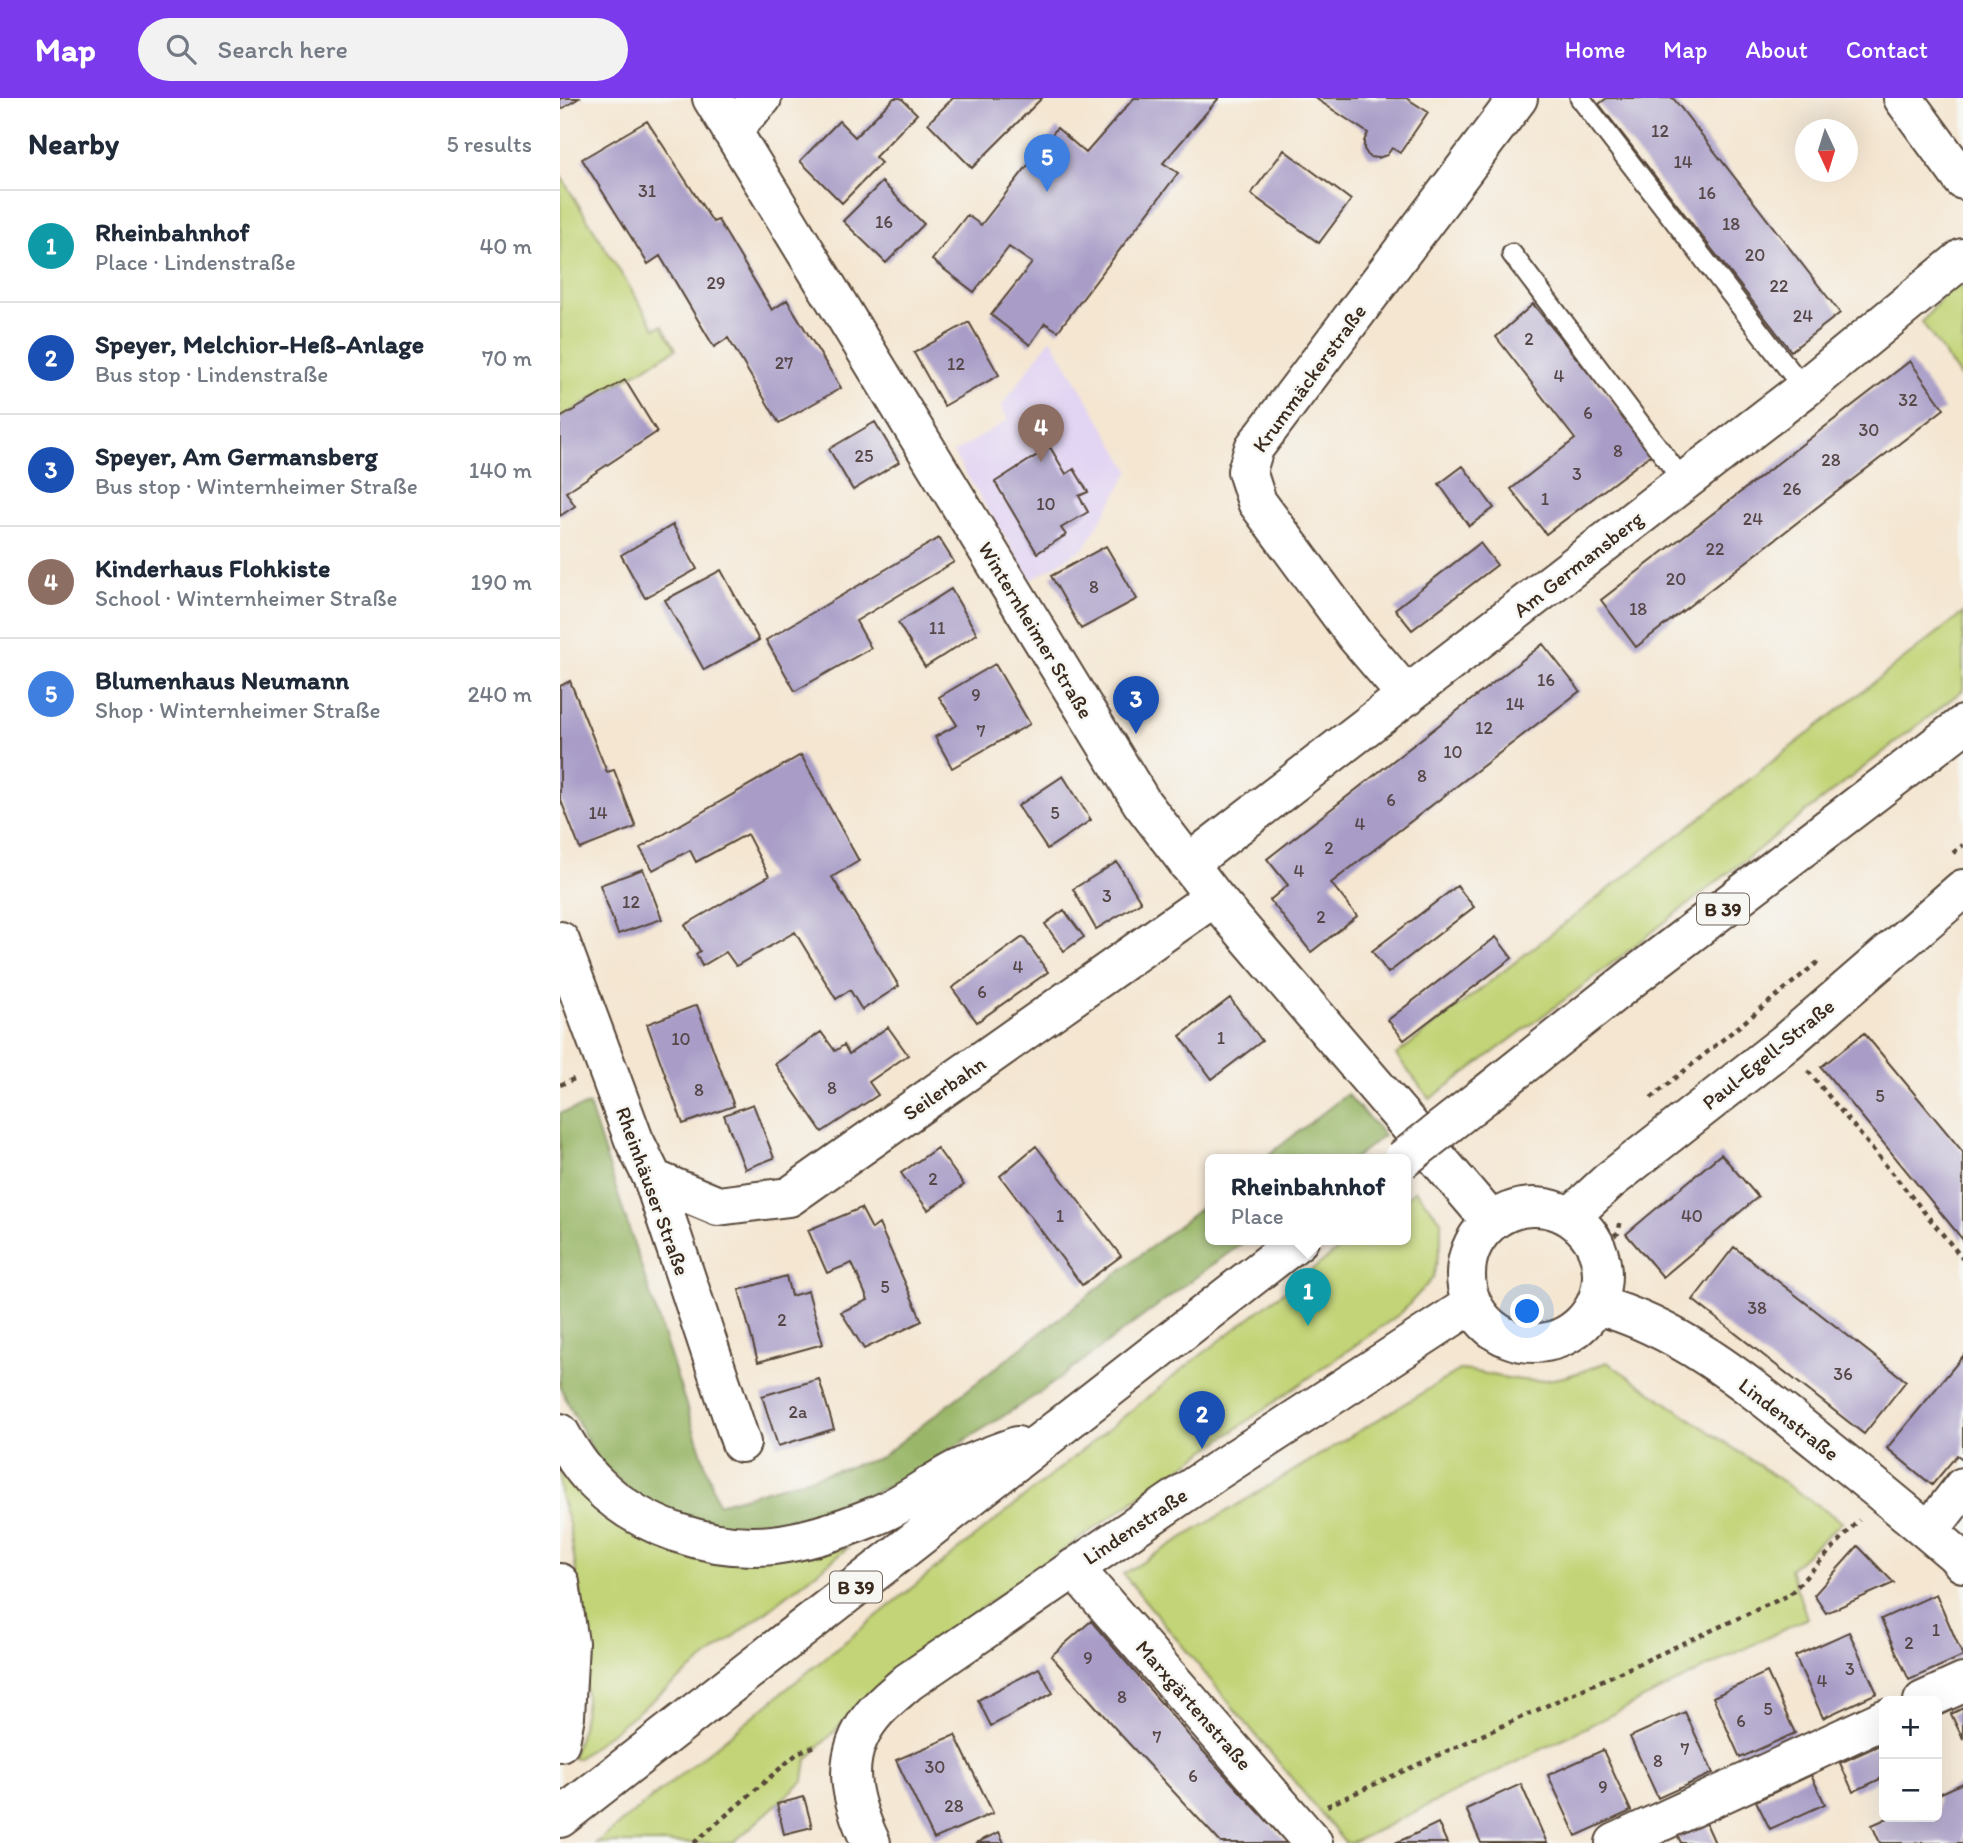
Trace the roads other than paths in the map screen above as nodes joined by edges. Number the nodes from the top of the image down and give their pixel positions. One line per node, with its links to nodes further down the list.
1 (712, 98): 6 (street, Winternheimer Straße)
2 (762, 98): 6 (street)
3 (1518, 98): 12 (street, Krummäckerstraße)
4 (1580, 98): 10 (lane)
5 (1903, 98): 7 (street)
6 (731, 131): 14 (street, Winternheimer Straße)
7 (1963, 180)
8 (1512, 254): 11 (lane)
9 (1963, 258): 10 (street, Am Germansberg)
10 (1804, 389): 11 (street, Am Germansberg)
11 (1684, 482): 12 (street, Am Germansberg)
12 (1407, 696): 14 (street, Am Germansberg)
13 (1963, 725): 18 (street, B 39, bridge)
14 (1188, 864): 16 (street, Winternheimer Straße)
15 (1963, 889): 20 (street, Paul-Egell-Straße)
16 (1214, 897): 19 (street, Seilerbahn); 21 (street, Winternheimer Straße)
17 (560, 940): 19 (street, Rheinhäuser Straße)
18 (1410, 1154)
19 (653, 1180): 27 (street, Rheinhäuser Straße)
20 (1571, 1216): 21 (street); 24 (street)
21 (1492, 1221): 23 (street)
22 (1293, 1245): 25 (street, B 39)
23 (1472, 1304): 24 (street); 31 (street, Lindenstraße)
24 (1596, 1305): 29 (street, Lindenstraße)
25 (1058, 1429): 26 (street); 37 (street, B 39)
26 (560, 1433)
27 (741, 1443)
28 (1963, 1487): 29 (street)
29 (1928, 1531): 30 (street, Lindenstraße)
30 (1963, 1563)
31 (1073, 1568): 38 (street, Marxgärtenstraße); 39 (street, Lindenstraße)
32 (560, 1583): 36 (street)
33 (1963, 1683): 34 (street)
34 (1934, 1696)
35 (1879, 1721): 40 (street)
36 (560, 1742)
37 (560, 1818)
38 (1305, 1832)
39 (871, 1843)
40 (1615, 1843)

